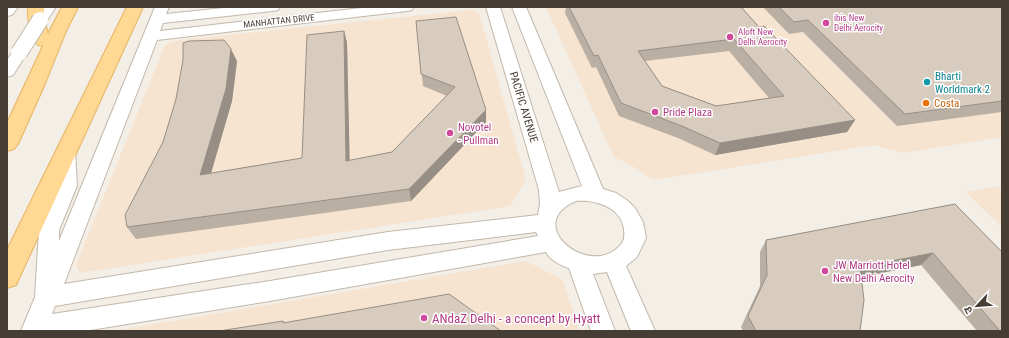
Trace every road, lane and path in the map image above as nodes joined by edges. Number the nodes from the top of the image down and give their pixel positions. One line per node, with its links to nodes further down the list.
1 (11, 7): 9 (street)
2 (36, 7): 12 (main road)
3 (48, 7): 13 (street, bridge)
4 (70, 7): 12 (main road)
5 (273, 7): 11 (street, MANHATTAN DRIVE)
6 (407, 7): 11 (street, MANHATTAN DRIVE)
7 (493, 7): 17 (street, PACIFIC AVENUE)
8 (519, 7): 16 (street)
9 (7, 12)
10 (131, 16): 15 (main road)
11 (157, 20): 21 (street)
12 (50, 50): 14 (main road)
13 (7, 72)
14 (7, 144)
15 (66, 151): 20 (main road); 21 (street)
16 (595, 194): 17 (street); 18 (street)
17 (548, 224): 19 (street); 21 (street); 22 (street)
18 (614, 263): 19 (street); 24 (street)
19 (578, 264): 23 (street)
20 (7, 277)
21 (47, 297): 22 (street)
22 (33, 329)
23 (603, 331)
24 (643, 331)

